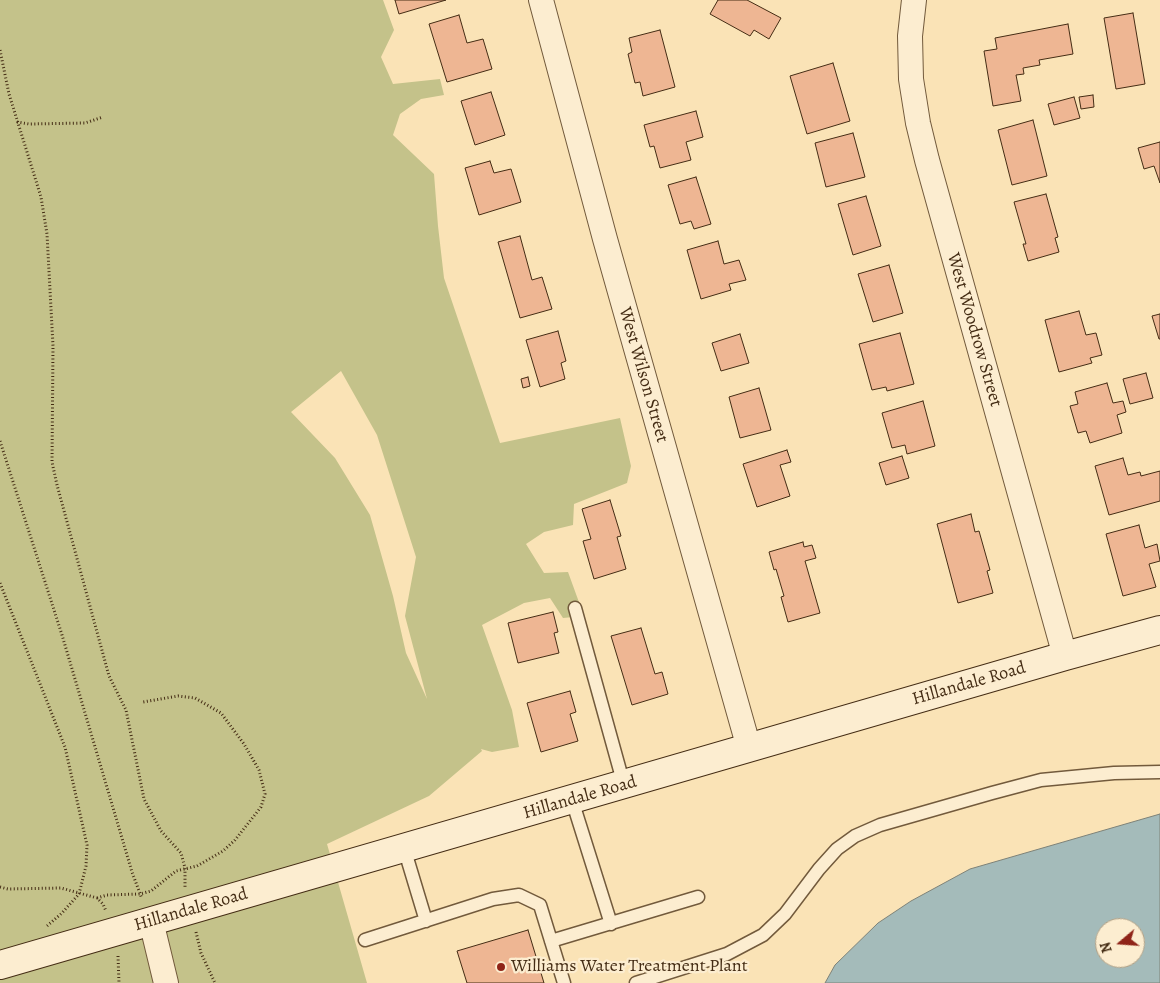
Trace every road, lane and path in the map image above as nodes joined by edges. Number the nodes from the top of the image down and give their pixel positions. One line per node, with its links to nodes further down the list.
1 (541, 0): 12 (street, West Wilson Street)
2 (914, 0): 10 (street, West Woodrow Street)
3 (0, 50): 5 (path)
4 (103, 117): 5 (path)
5 (17, 122): 17 (path)
6 (0, 441): 21 (path)
7 (0, 584): 20 (path)
8 (575, 608): 14 (lane)
9 (1160, 630): 10 (main road, Hillandale Road)
10 (1065, 656): 12 (main road, Hillandale Road)
11 (144, 702): 17 (path)
12 (749, 748): 14 (main road, Hillandale Road)
13 (1160, 772): 37 (lane)
14 (624, 785): 15 (main road, Hillandale Road)
15 (572, 800): 16 (main road, Hillandale Road); 27 (lane)
16 (404, 848): 25 (main road, Hillandale Road); 26 (lane)
17 (185, 868): 19 (path); 21 (path)
18 (0, 887): 20 (path)
19 (185, 890)
20 (79, 894): 23 (path)
21 (140, 894): 23 (path); 25 (path)
22 (698, 897): 27 (lane)
23 (97, 898): 24 (path)
24 (109, 918)
25 (151, 921): 32 (main road, Hillandale Road); 34 (street)
26 (426, 921): 29 (lane); 30 (lane)
27 (611, 924): 30 (lane)
28 (194, 927): 35 (path)
29 (365, 940)
30 (551, 941): 36 (lane)
31 (117, 948): 33 (path)
32 (0, 965)
33 (120, 983)
34 (166, 983)
35 (215, 983)
36 (564, 983)
37 (636, 983)

